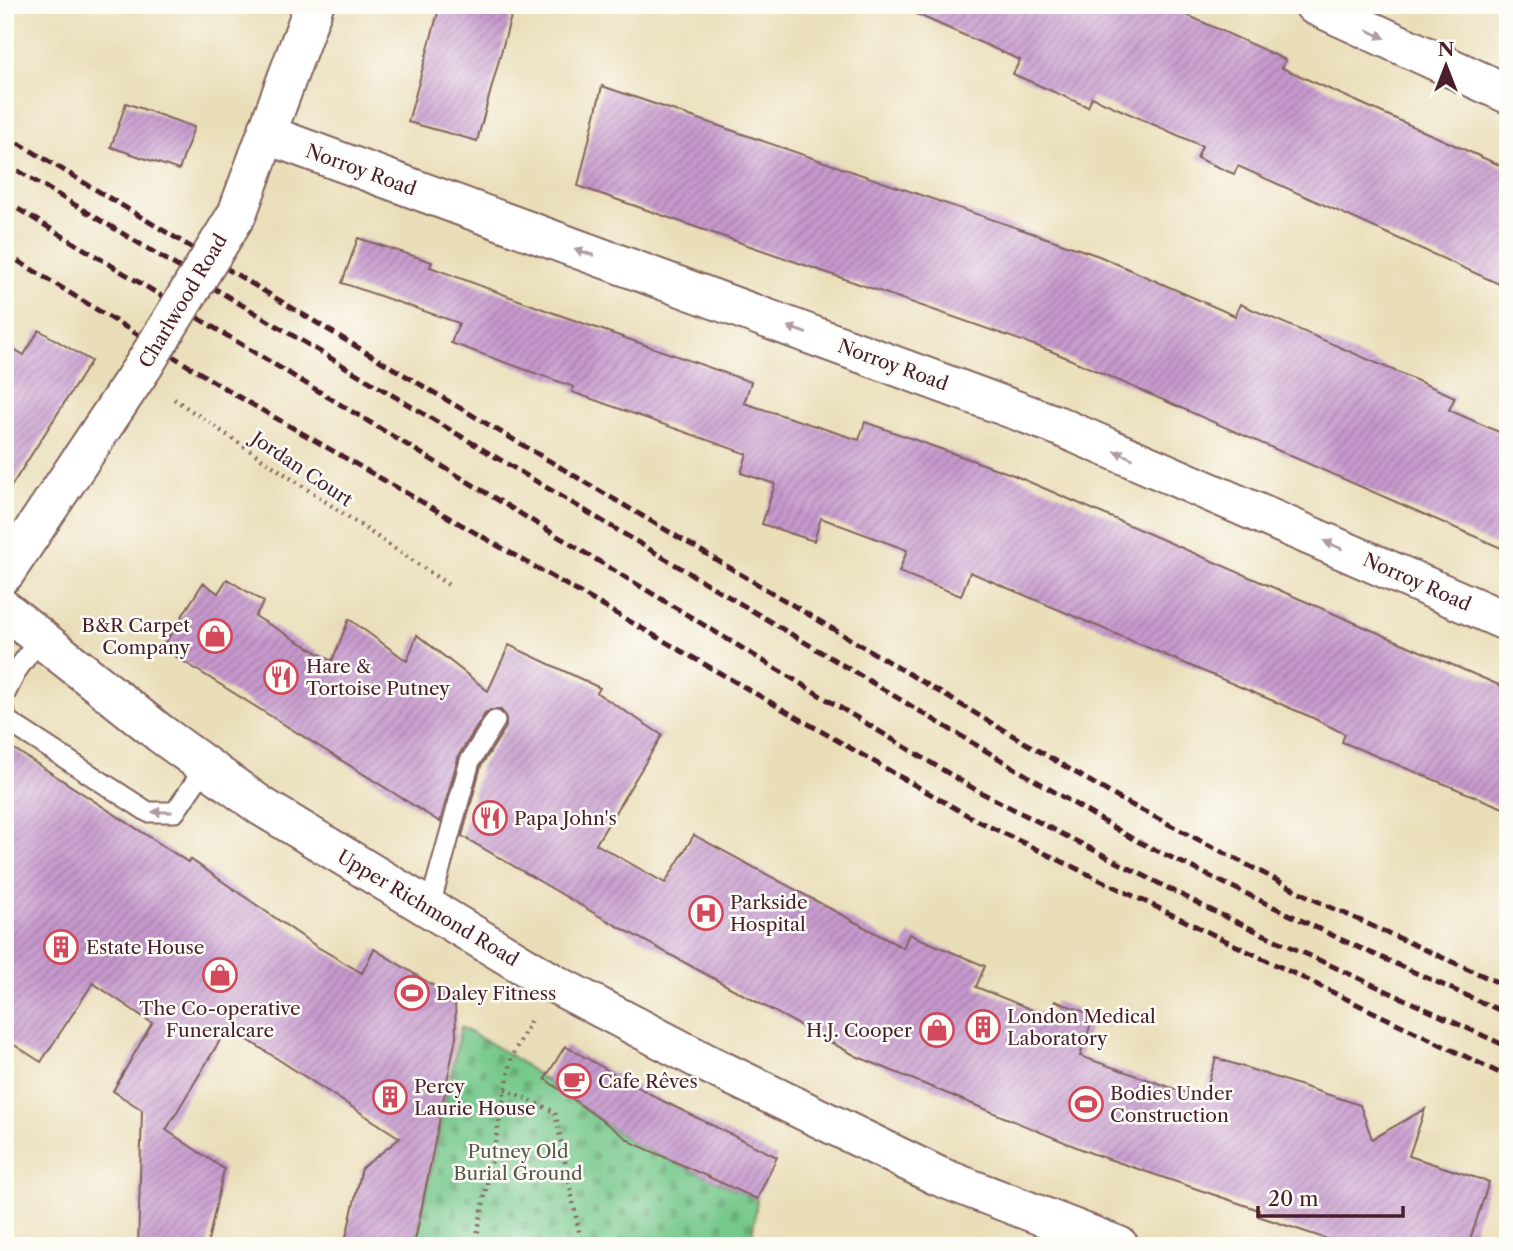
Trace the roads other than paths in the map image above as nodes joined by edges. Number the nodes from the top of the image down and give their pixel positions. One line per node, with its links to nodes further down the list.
1 (314, 5): 4 (main road, Charlwood Road)
2 (1314, 5): 3 (main road, one-way to 3)
3 (1508, 94)
4 (268, 135): 5 (main road, Charlwood Road, bridge); 7 (main road, Norroy Road, one-way to 4)
5 (5, 573)
6 (5, 610): 8 (main road, Upper Richmond Road)
7 (1508, 622)
8 (40, 638): 9 (lane); 12 (main road, Upper Richmond Road)
9 (5, 694)
10 (5, 713): 12 (lane, one-way to 10)
11 (495, 721): 13 (lane)
12 (206, 766): 13 (main road, Upper Richmond Road)
13 (429, 909): 14 (main road, Upper Richmond Road)
14 (1119, 1246)

